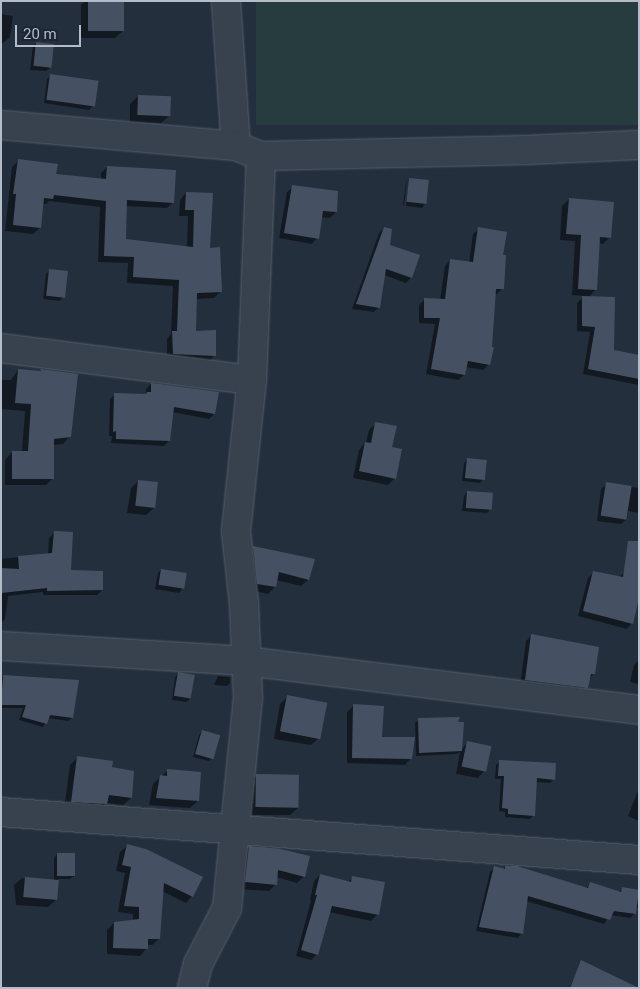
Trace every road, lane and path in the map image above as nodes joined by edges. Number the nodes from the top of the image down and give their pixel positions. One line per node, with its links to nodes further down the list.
1 (226, 1): 4 (street)
2 (1, 125): 4 (street)
3 (639, 145): 5 (street)
4 (236, 146): 5 (street)
5 (262, 156): 7 (street)
6 (1, 348): 7 (street)
7 (252, 380): 9 (street)
8 (1, 646): 9 (street)
9 (246, 661): 10 (street); 12 (street)
10 (639, 710)
11 (1, 812): 12 (street)
12 (237, 828): 13 (street); 14 (street)
13 (639, 860)
14 (192, 988)

